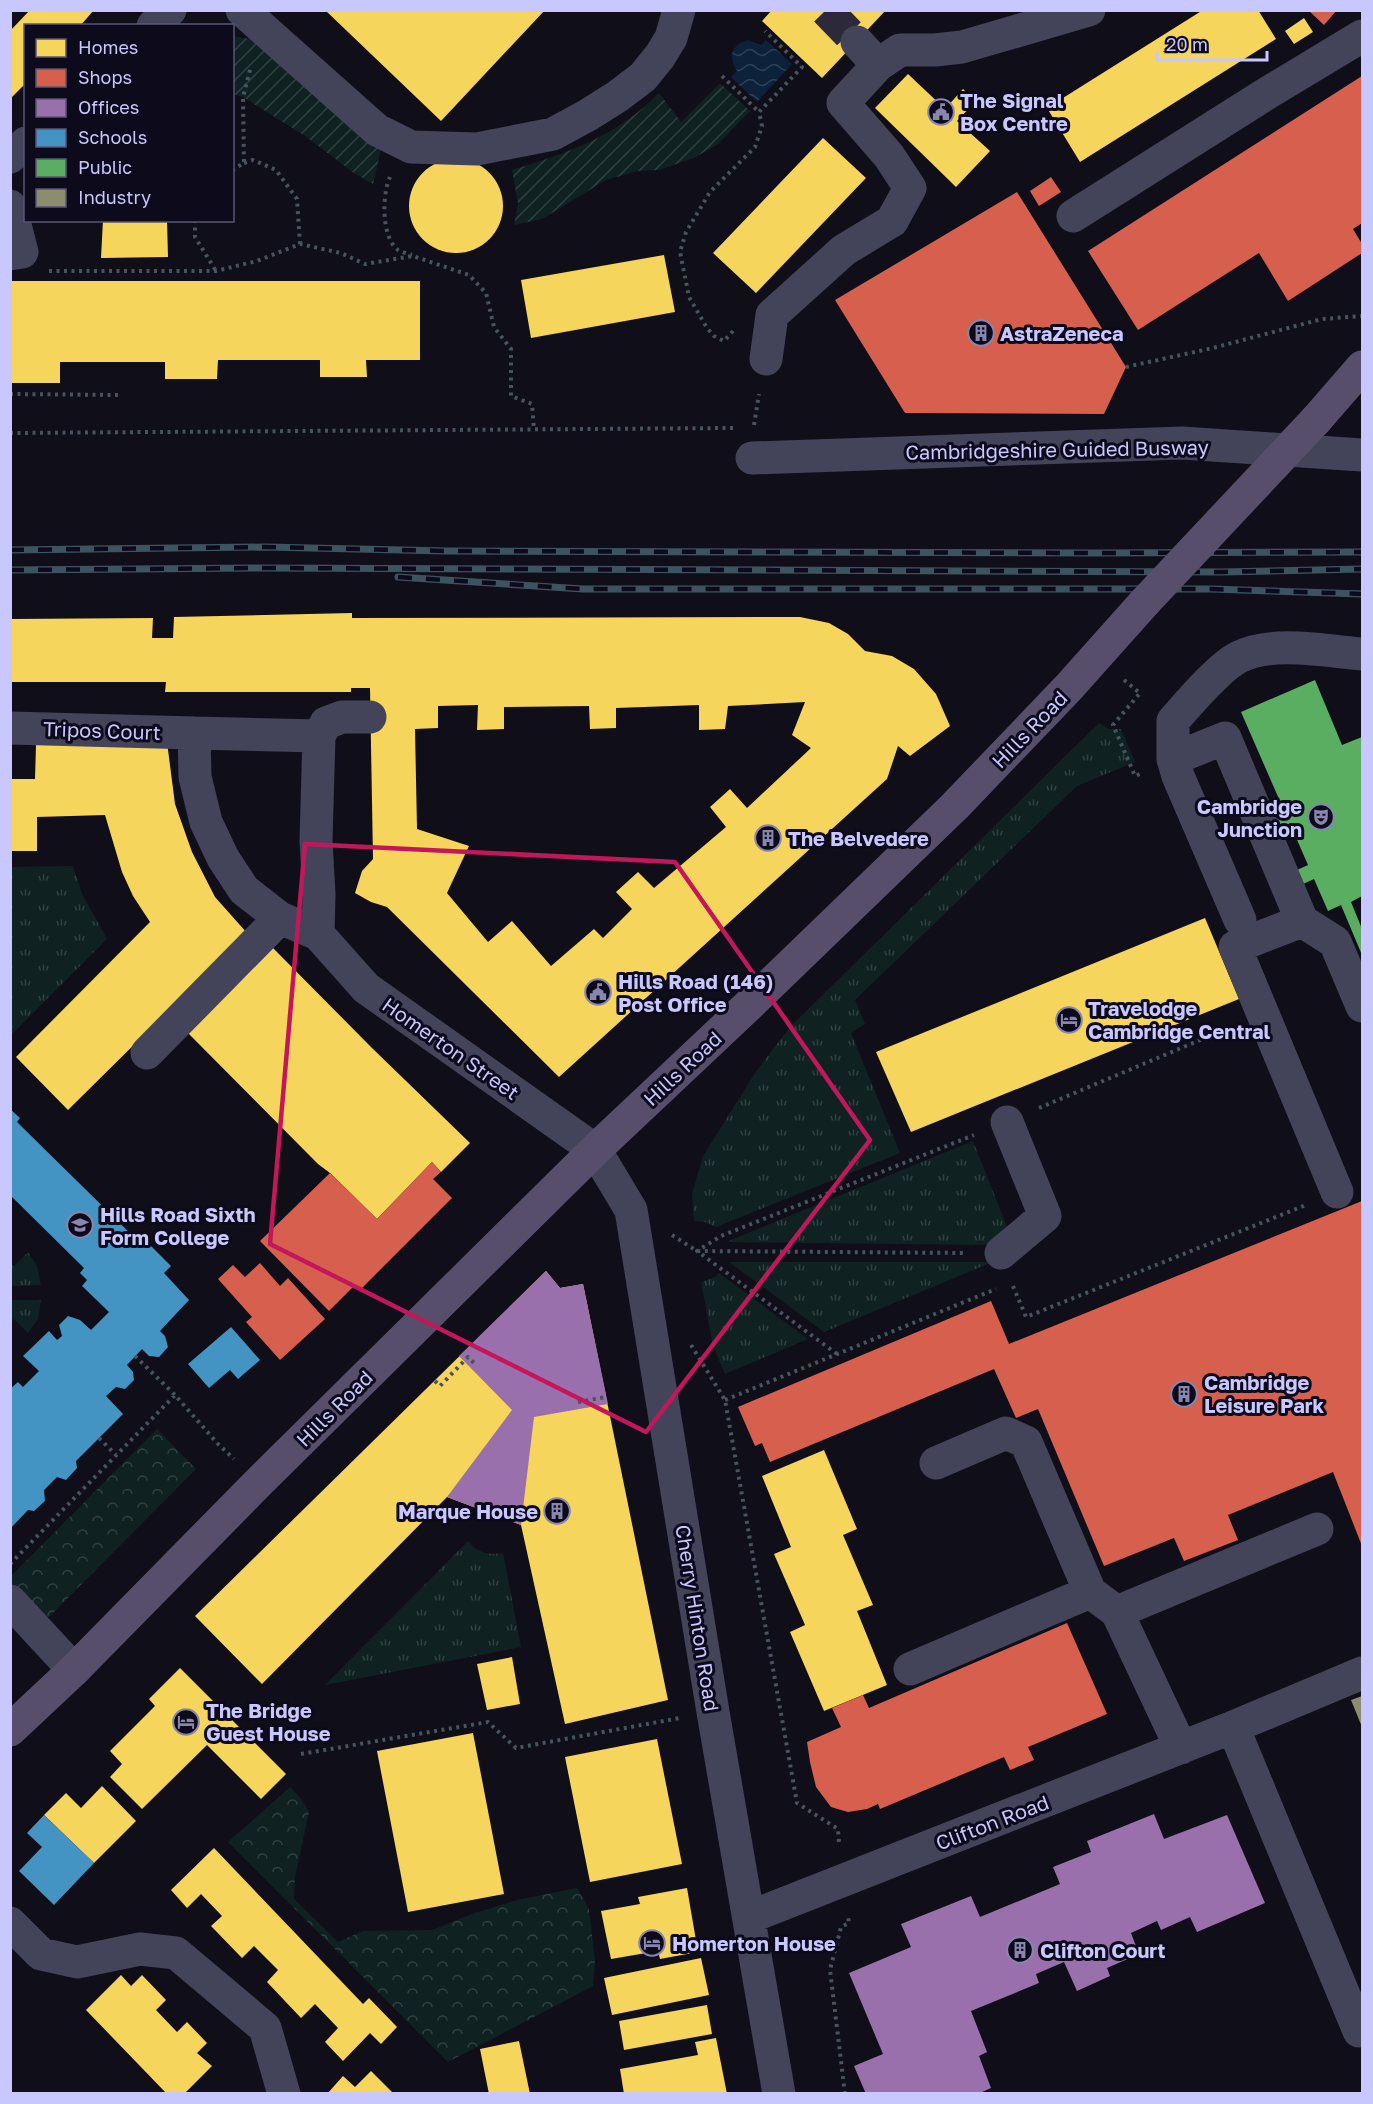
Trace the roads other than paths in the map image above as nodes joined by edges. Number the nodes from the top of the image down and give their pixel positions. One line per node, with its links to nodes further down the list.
1 (170, 10): 5 (street)
2 (242, 10): 3 (street)
3 (678, 10)
4 (1089, 10): 12 (street)
5 (155, 24)
6 (1362, 36): 10 (street)
7 (24, 145): 8 (street)
8 (10, 157)
9 (10, 206): 11 (street)
10 (1073, 216)
11 (16, 253)
12 (766, 358)
13 (1362, 367): 29 (main road, Hills Road, bridge)
14 (747, 443): 15 (street, Cambridgeshire Guided Busway)
15 (1362, 455)
16 (1362, 654): 21 (street)
17 (370, 717): 20 (street)
18 (10, 728): 19 (street, Tripos Court)
19 (194, 733): 20 (street); 22 (street, Homerton Street)
20 (319, 736): 25 (street)
21 (1173, 759): 23 (street); 24 (street)
22 (280, 918): 25 (street, Homerton Street); 27 (street)
23 (1240, 920)
24 (1302, 921): 26 (street); 30 (street)
25 (318, 934): 29 (street, Homerton Street)
26 (1362, 1006)
27 (147, 1053)
28 (1007, 1122): 31 (street)
29 (595, 1150): 38 (main road, Hills Road); 43 (street, Cherry Hinton Road)
30 (1336, 1192)
31 (1001, 1253)
32 (936, 1463): 34 (street)
33 (1317, 1529): 36 (street)
34 (1090, 1592): 36 (street); 37 (street)
35 (10, 1601): 38 (street)
36 (1117, 1612): 42 (street)
37 (910, 1669)
38 (74, 1670): 41 (main road, Hills Road)
39 (1362, 1673): 40 (street, Clifton Road)
40 (1233, 1727): 42 (street, Clifton Road); 45 (street)
41 (10, 1730)
42 (1181, 1748): 43 (street, Clifton Road)
43 (750, 1917): 47 (street, Cherry Hinton Road)
44 (10, 1923): 46 (street)
45 (1359, 2031)
46 (284, 2094)
47 (779, 2094)

